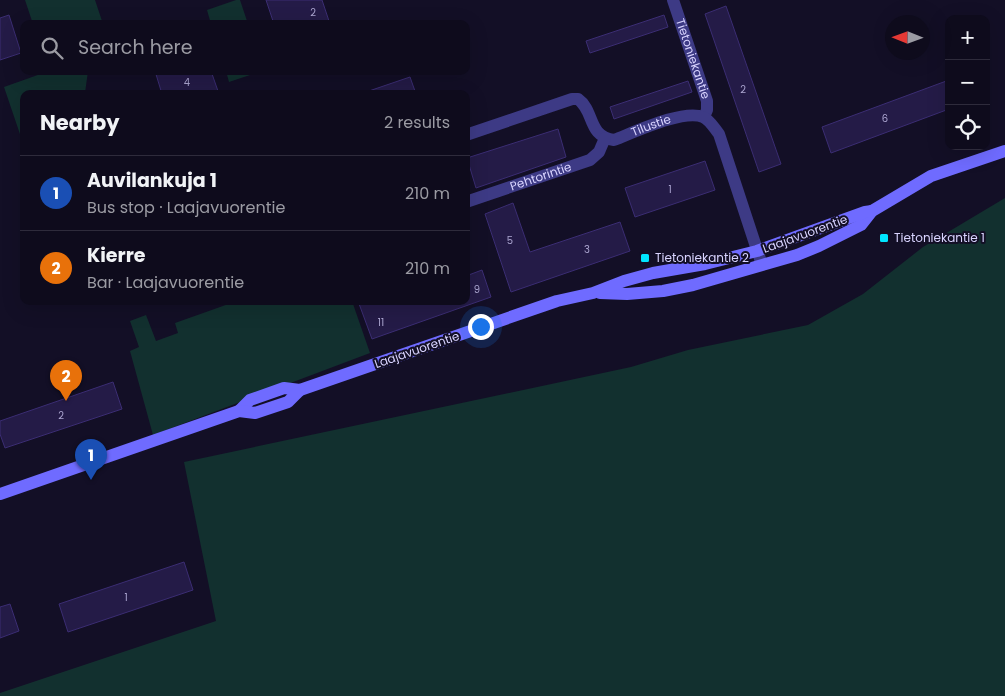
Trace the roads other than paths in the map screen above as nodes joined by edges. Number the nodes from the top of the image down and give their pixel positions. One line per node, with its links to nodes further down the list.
1 (673, 0): 2 (street, Tietoniekantie)
2 (704, 118): 4 (street, Tilustie); 8 (street)
3 (470, 134): 4 (street)
4 (605, 138): 6 (street, Pehtorintie)
5 (1005, 151): 7 (main road, Laajavuorentie)
6 (470, 201)
7 (872, 212): 8 (main road, Laajavuorentie); 9 (main road, Laajavuorentie)
8 (757, 251): 9 (street); 10 (main road, Laajavuorentie)
9 (762, 265): 10 (main road, Laajavuorentie)
10 (593, 293): 11 (main road, Laajavuorentie)
11 (0, 494)

